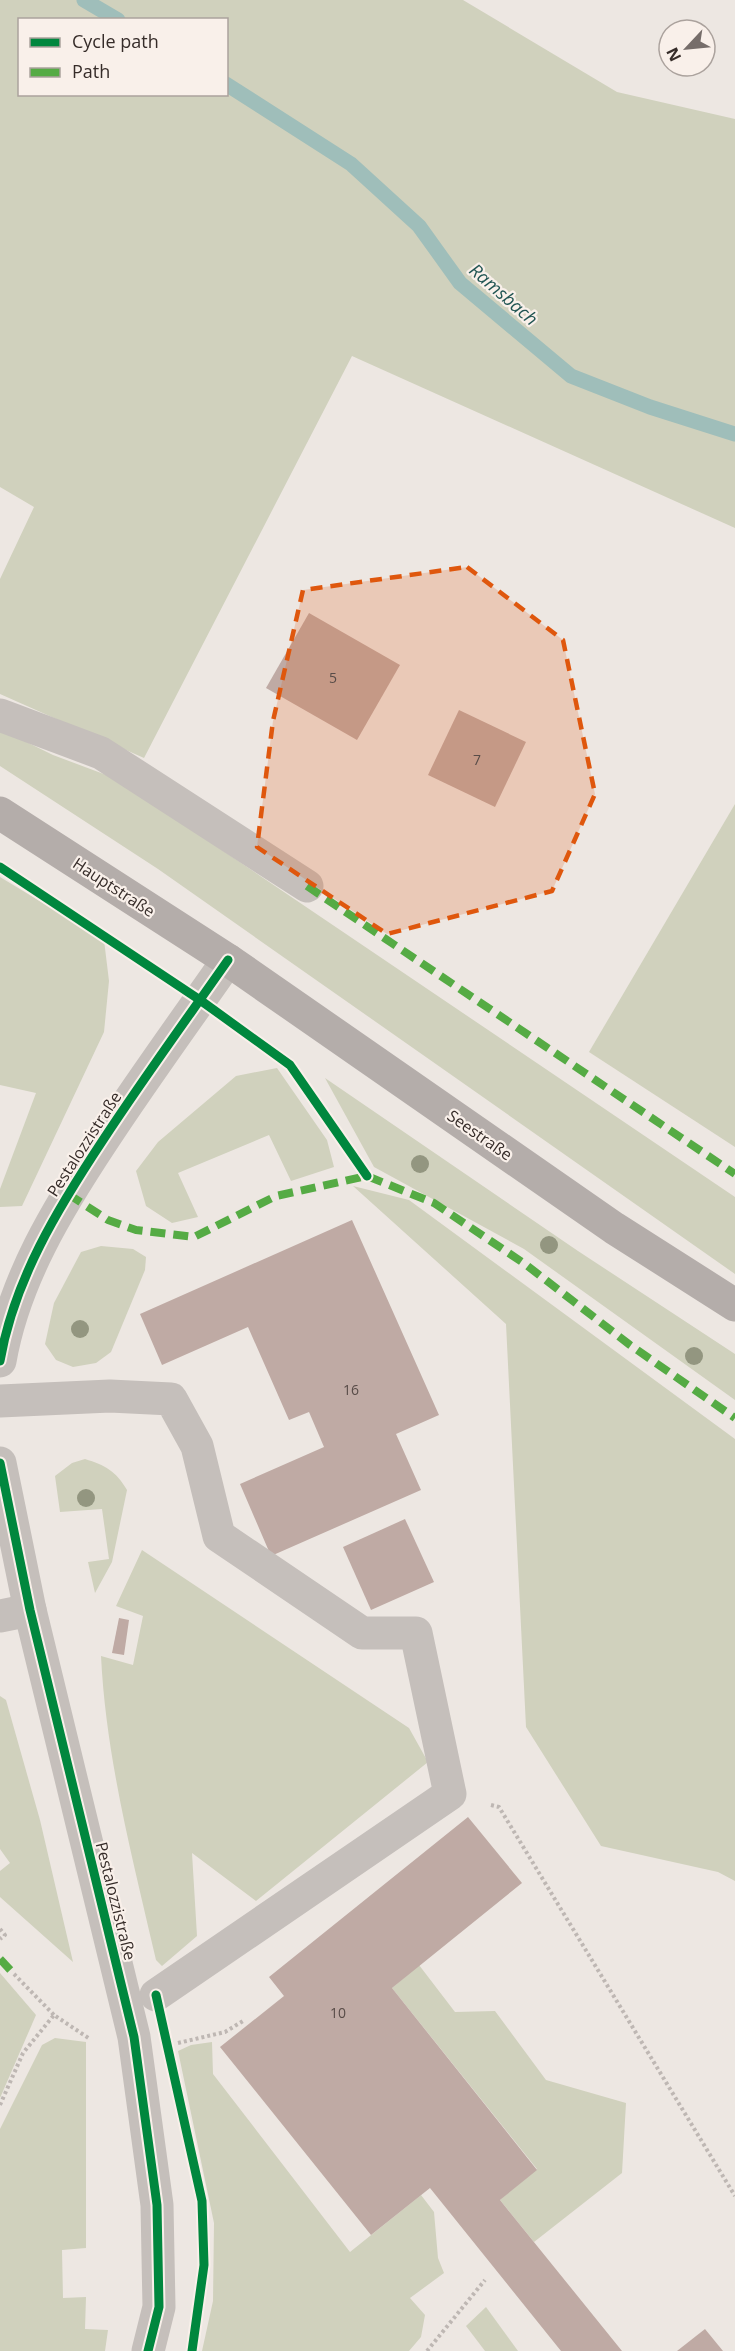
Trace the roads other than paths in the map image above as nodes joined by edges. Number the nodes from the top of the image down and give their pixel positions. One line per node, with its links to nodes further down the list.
1 (0, 716): 3 (street)
2 (0, 813): 4 (main road, Hauptstraße)
3 (307, 886)
4 (228, 960): 5 (main road, Seestraße); 6 (street, Pestalozzistraße)
5 (735, 1305)
6 (0, 1361)
7 (0, 1401): 10 (street)
8 (0, 1462): 9 (street, Pestalozzistraße)
9 (15, 1613): 11 (street, Pestalozzistraße)
10 (156, 1995)
11 (148, 2351)

